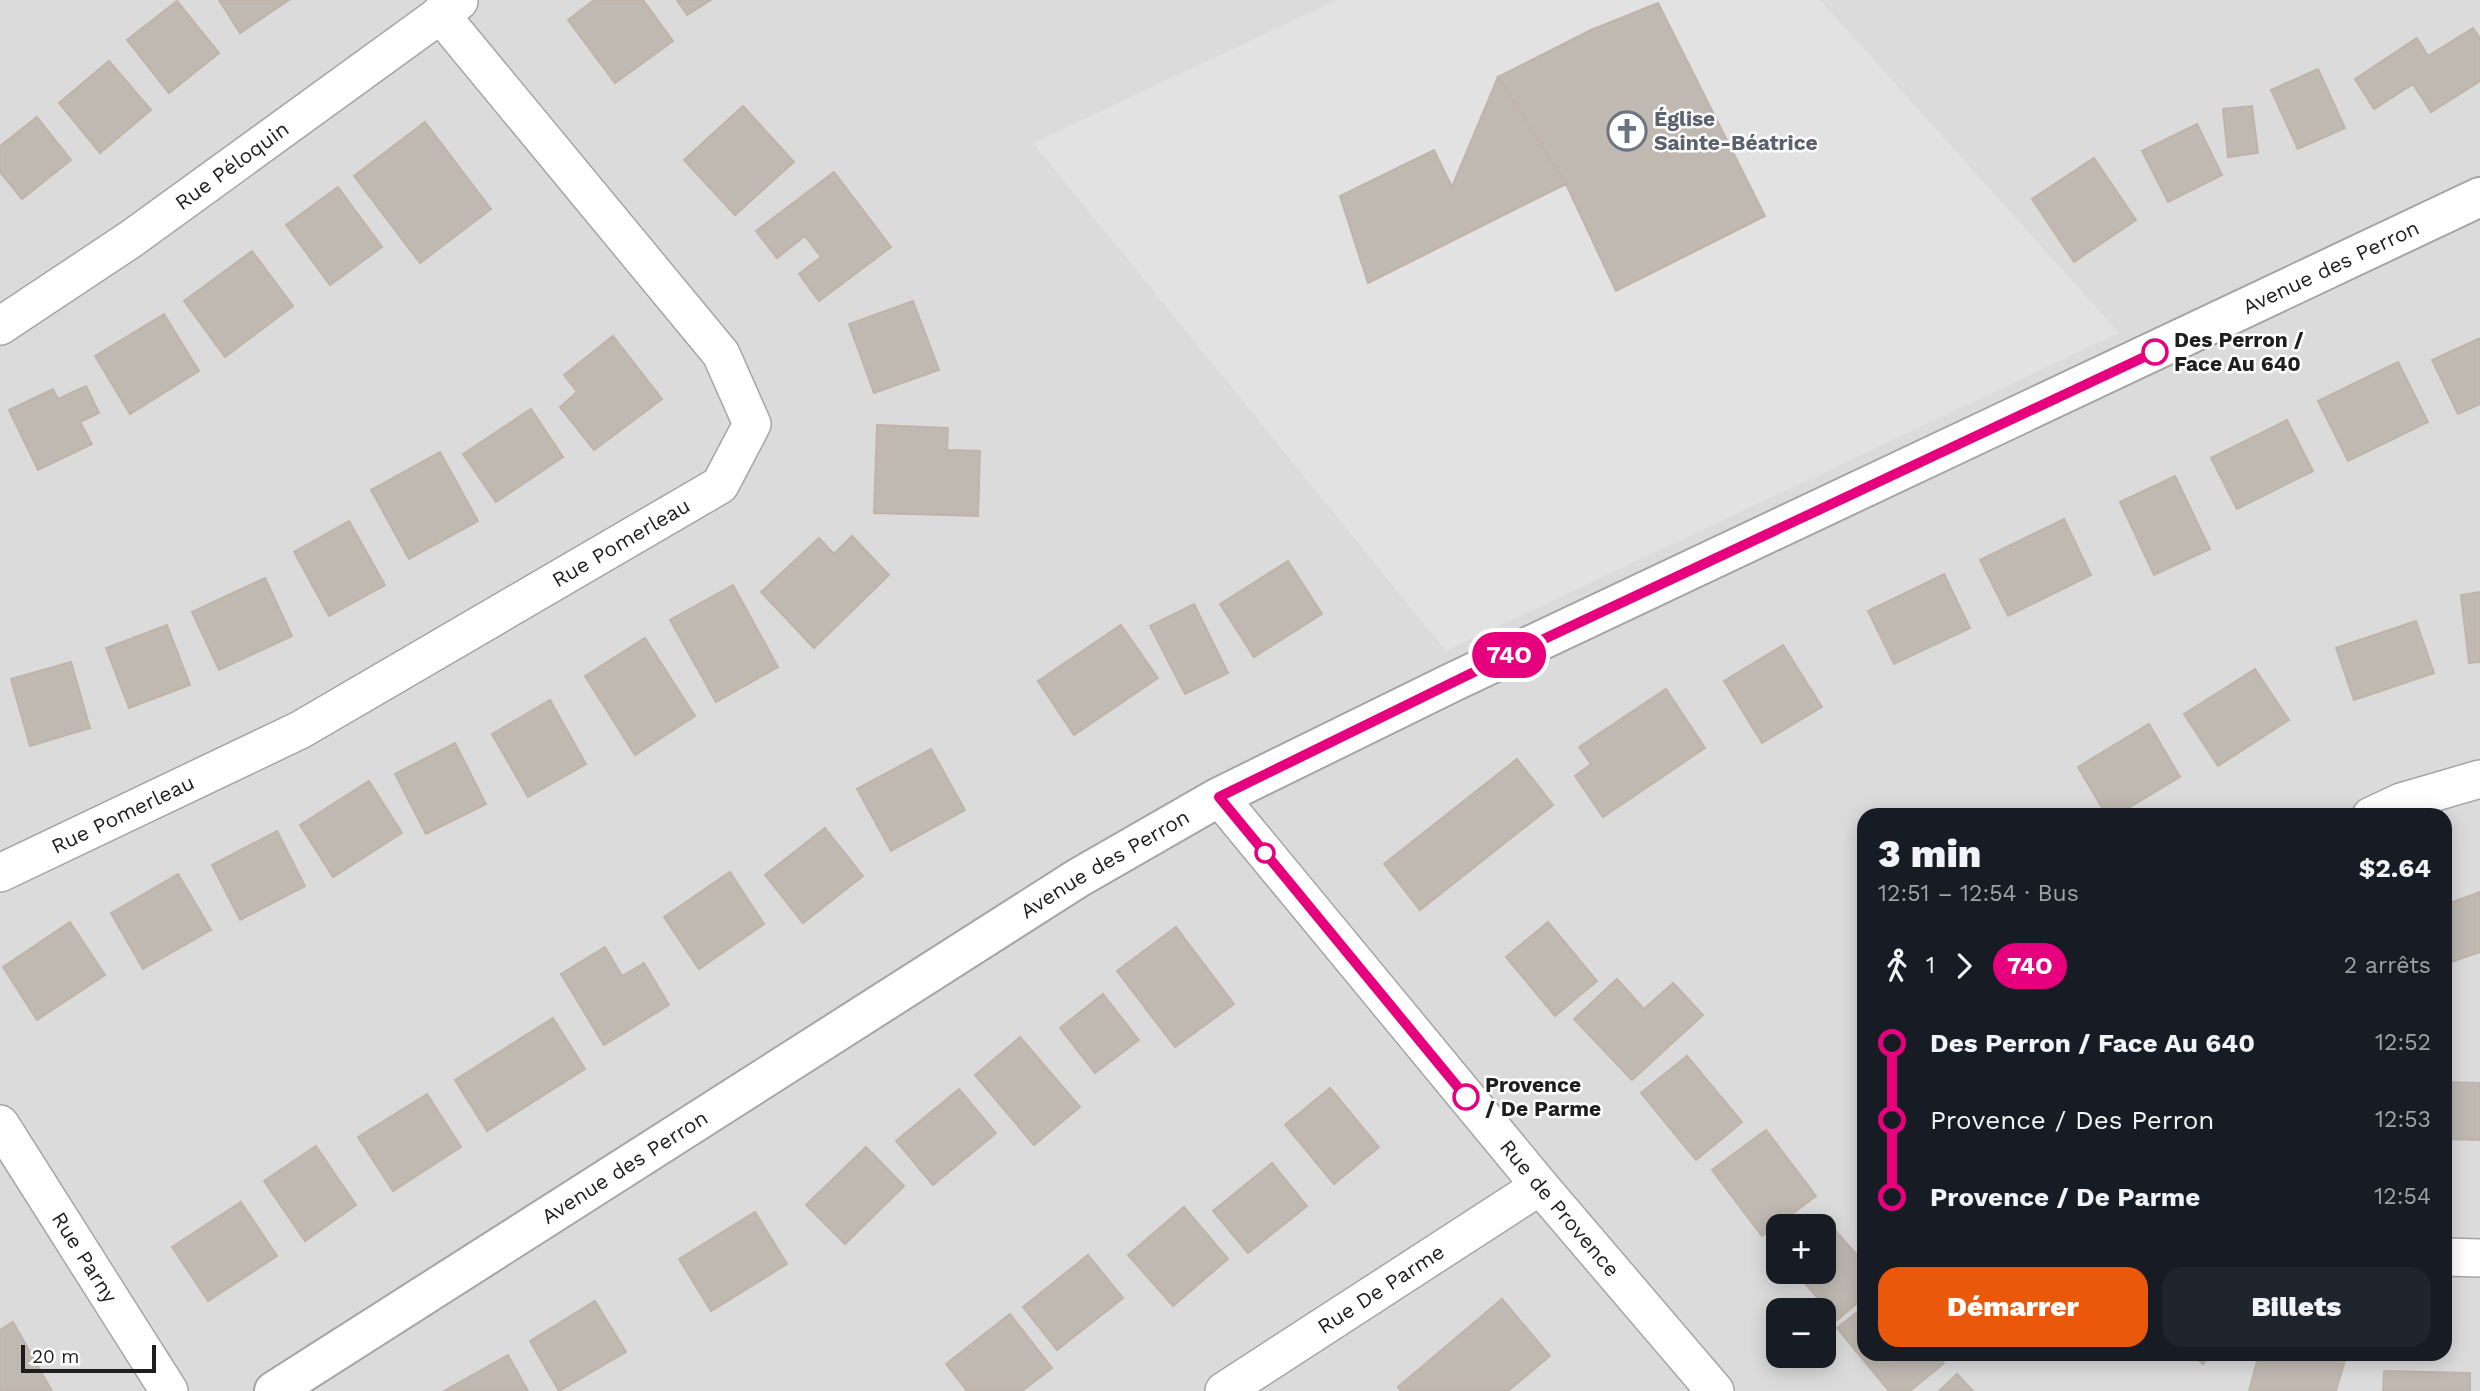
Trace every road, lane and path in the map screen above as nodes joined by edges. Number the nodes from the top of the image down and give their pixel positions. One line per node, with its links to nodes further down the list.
1 (450, 7): 3 (street, Rue Péloquin); 7 (street, Rue Pomerleau)
2 (2480, 197): 5 (street, Avenue des Perron)
3 (0, 326)
4 (2480, 779): 6 (street)
5 (1219, 797): 9 (street, Rue de Provence); 13 (street, Avenue des Perron)
6 (2388, 808)
7 (0, 873)
8 (0, 1124): 12 (street, Rue Parny)
9 (1540, 1186): 14 (street, Rue De Parme); 15 (street, Rue de Provence)
10 (2452, 1257): 11 (street)
11 (2480, 1258)
12 (169, 1391)
13 (274, 1391)
14 (1224, 1391)
15 (1715, 1391)

